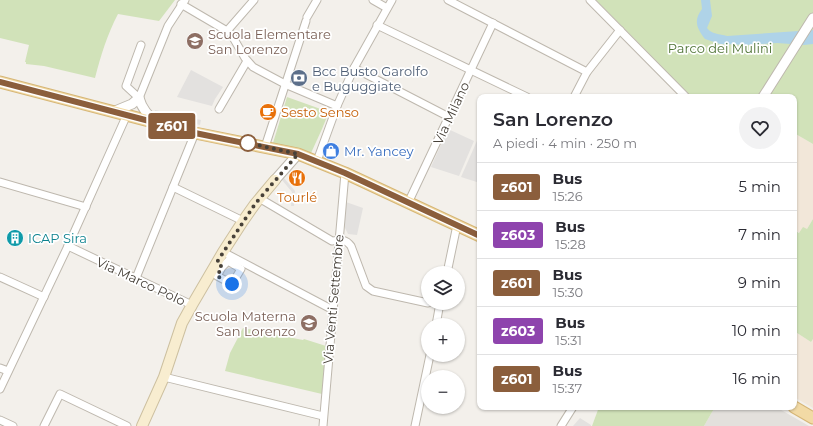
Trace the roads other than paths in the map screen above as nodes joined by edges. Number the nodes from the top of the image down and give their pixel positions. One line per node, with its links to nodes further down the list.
1 (254, 0): 13 (street)
2 (317, 0): 20 (street)
3 (373, 0): 8 (street)
4 (392, 0): 8 (street)
5 (448, 0): 10 (street)
6 (590, 0): 12 (street)
7 (183, 2): 13 (street); 25 (street)
8 (387, 8): 11 (street)
9 (811, 21): 24 (street)
10 (493, 23): 17 (street, Via Milano); 18 (street)
11 (377, 25): 16 (street); 17 (street)
12 (620, 30): 18 (street); 23 (street)
13 (228, 31): 15 (street)
14 (142, 45): 25 (street)
15 (247, 61): 20 (street); 27 (street)
16 (354, 68): 26 (street); 30 (street)
17 (471, 71): 21 (street); 30 (street, Via Milano)
18 (587, 72): 22 (street)
19 (0, 82): 28 (main road)
20 (285, 84): 26 (street); 33 (street)
21 (521, 94)
22 (576, 94)
23 (683, 94)
24 (765, 94)
25 (135, 101): 28 (street); 29 (street); 31 (street)
26 (337, 106): 35 (street)
27 (218, 109)
28 (115, 111): 29 (main road)
29 (129, 115): 31 (main road); 42 (street)
30 (449, 116): 41 (street, Via Milano)
31 (157, 122): 32 (main road)
32 (195, 133): 33 (main road); 39 (street)
33 (265, 147): 34 (main road)
34 (298, 154): 35 (main road); 37 (street)
35 (317, 161): 36 (main road)
36 (345, 173): 41 (main road); 46 (street, Via Venti Settembre)
37 (275, 180): 40 (main road)
38 (0, 182): 42 (street)
39 (173, 187): 43 (street); 51 (street)
40 (259, 198): 43 (main road); 46 (street)
41 (408, 203): 44 (main road)
42 (86, 207): 47 (street)
43 (243, 221): 48 (main road)
44 (457, 225): 45 (main road); 49 (street)
45 (477, 235)
46 (339, 239): 53 (street); 55 (street, Via Venti Settembre)
47 (68, 246): 51 (street, Via Marco Polo); 52 (street)
48 (223, 252): 54 (main road); 55 (street)
49 (448, 266)
50 (0, 277): 52 (street)
51 (136, 278): 54 (street, Via Marco Polo)
52 (44, 297): 58 (street)
53 (421, 301)
54 (192, 305): 59 (main road)
55 (333, 310): 63 (street, Via Venti Settembre)
56 (429, 362): 71 (street)
57 (0, 368): 58 (street)
58 (8, 371): 60 (street)
59 (164, 377): 63 (street); 69 (main road)
60 (0, 389)
61 (797, 409): 64 (main road)
62 (571, 410): 72 (street)
63 (324, 416): 70 (street, Via Venti Settembre)
64 (813, 418)
65 (0, 420): 66 (street)
66 (13, 426)
67 (44, 426): 68 (street)
68 (127, 426)
69 (142, 426)
70 (323, 426)
71 (415, 426)
72 (561, 426)

